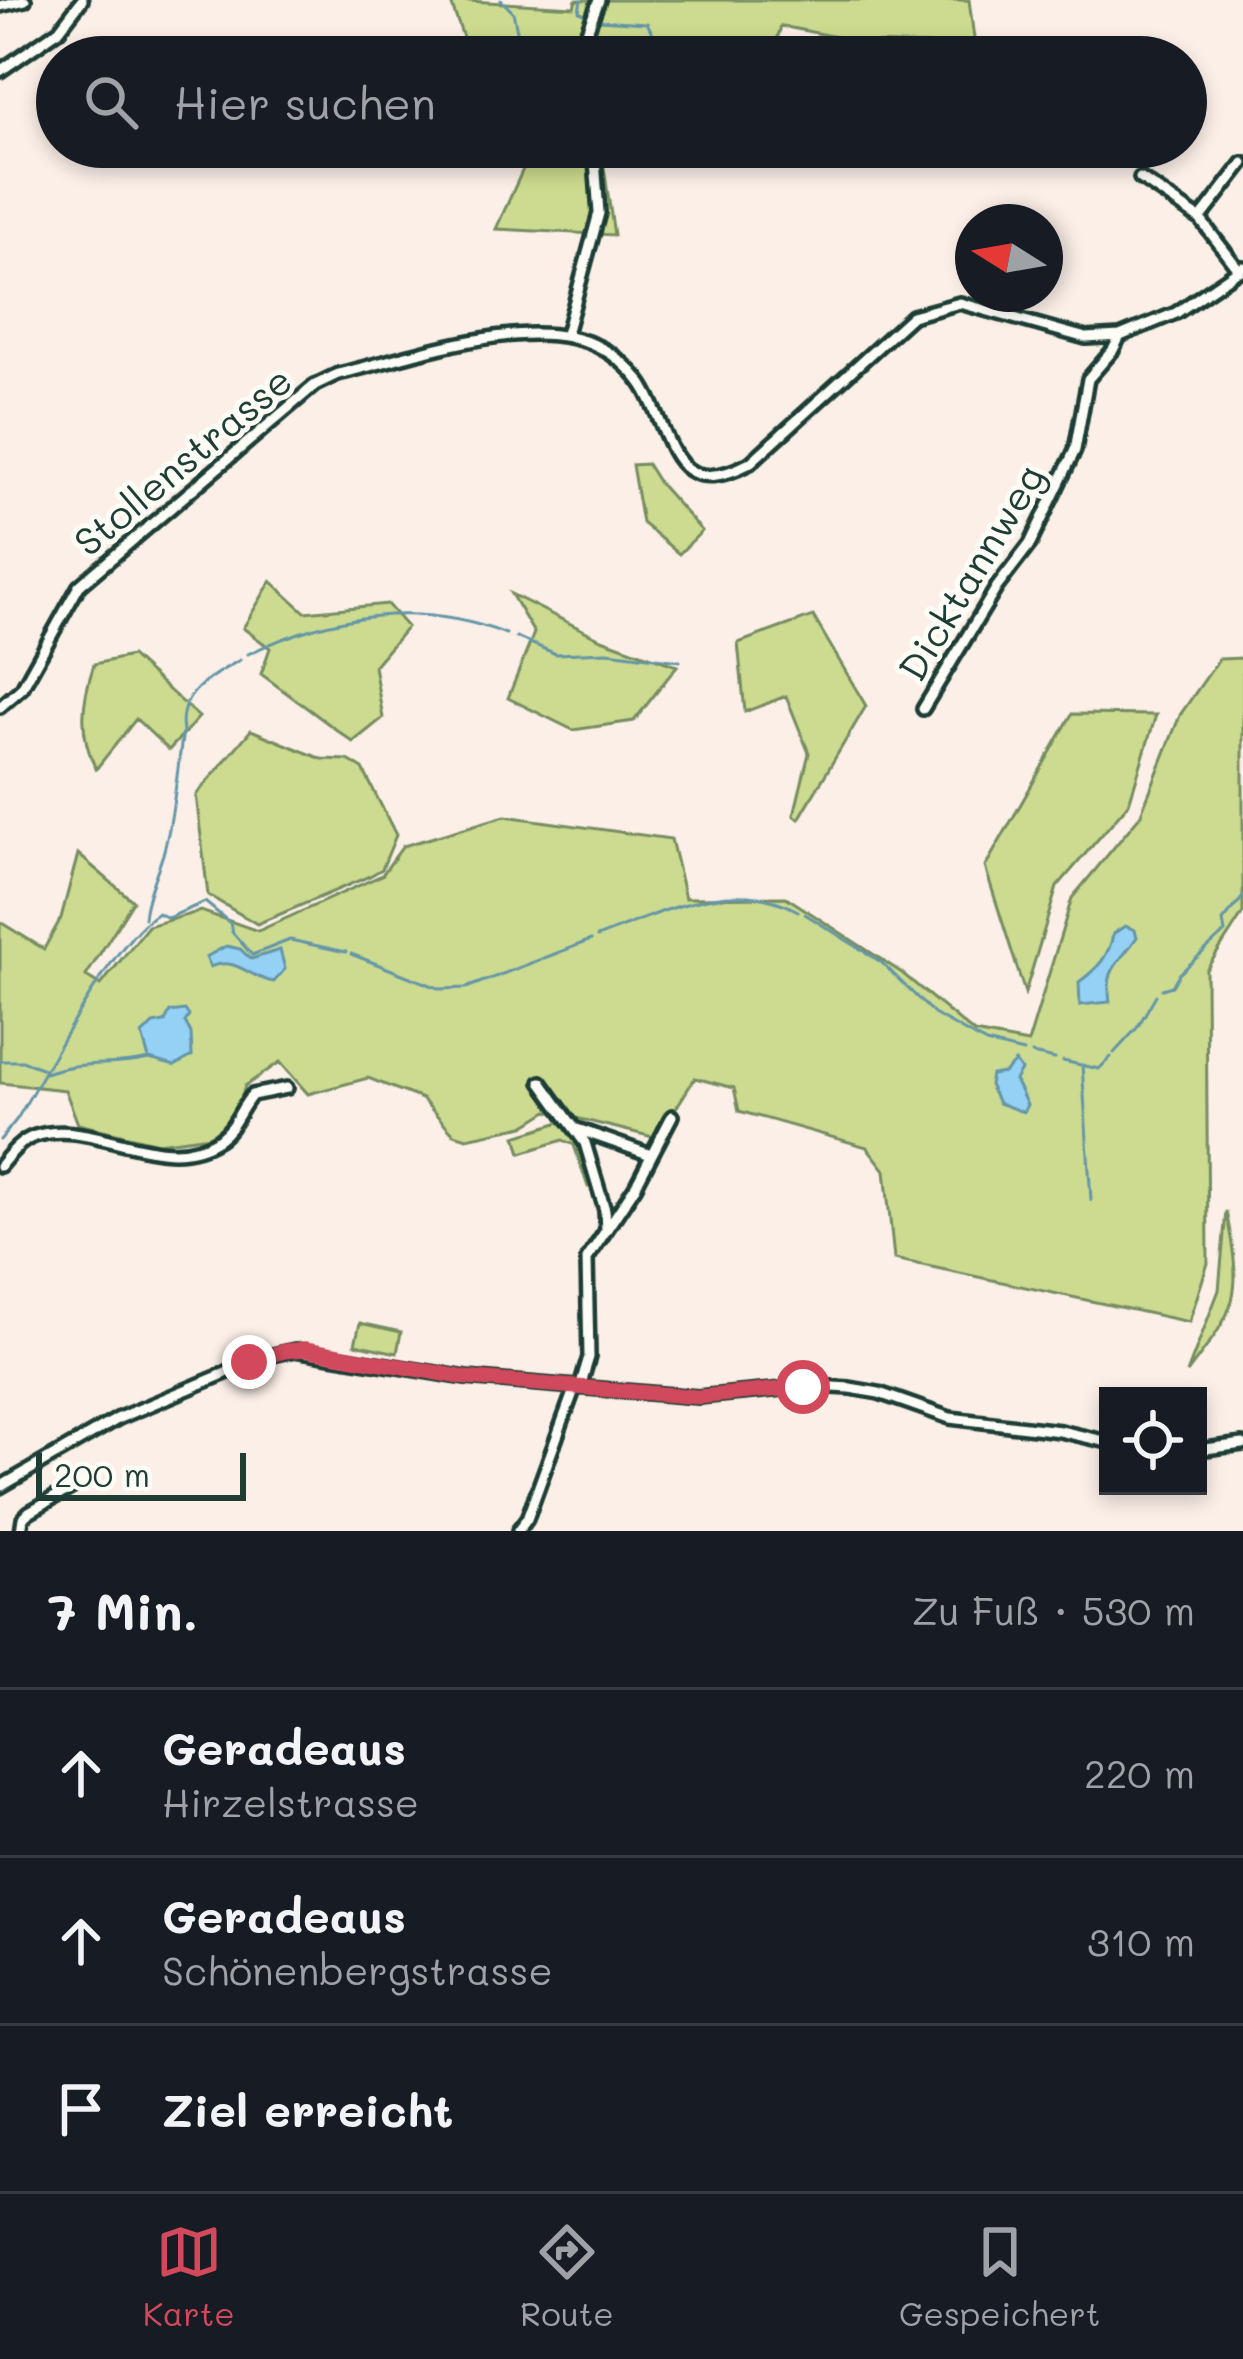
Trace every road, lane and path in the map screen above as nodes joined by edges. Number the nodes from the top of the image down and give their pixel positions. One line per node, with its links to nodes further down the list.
1 (26, 0): 4 (street)
2 (82, 0): 5 (street)
3 (599, 0): 6 (street)
4 (0, 7)
5 (50, 36)
6 (585, 36)
7 (36, 46): 8 (street)
8 (0, 71)
9 (1243, 163): 12 (street)
10 (596, 168): 14 (street)
11 (1140, 178): 12 (street)
12 (1200, 219): 13 (street)
13 (1241, 269): 15 (street, Stollenstrasse)
14 (566, 334): 15 (street, Stollenstrasse); 16 (street, Stollenstrasse)
15 (1120, 336): 17 (street, Dicktannweg)
16 (0, 707)
17 (923, 710)
18 (541, 1082): 21 (street)
19 (287, 1088): 23 (street)
20 (672, 1116): 22 (street)
21 (575, 1128): 22 (street); 24 (street)
22 (651, 1155): 24 (street)
23 (0, 1166)
24 (606, 1230): 25 (street)
25 (578, 1387): 26 (street); 30 (street); 31 (street)
26 (1099, 1440)
27 (1243, 1444): 28 (street)
28 (1207, 1449)
29 (85, 1480): 32 (street)
30 (0, 1487)
31 (520, 1530)
32 (21, 1531)

